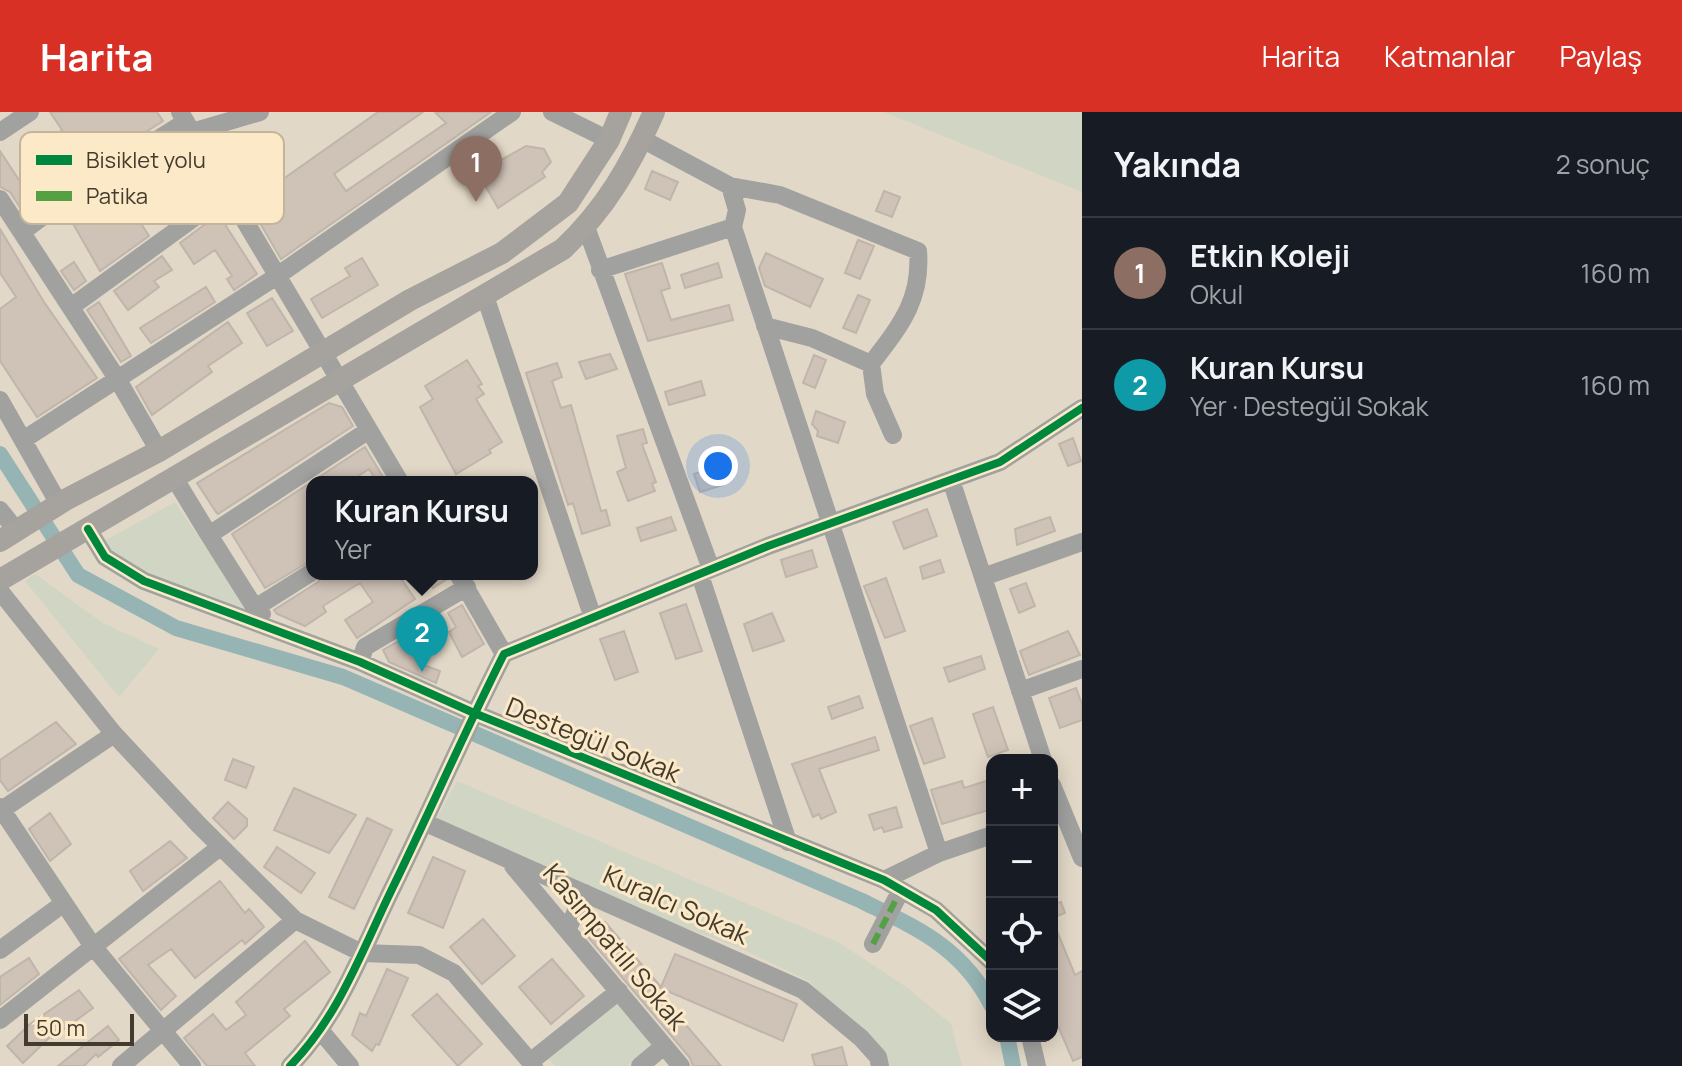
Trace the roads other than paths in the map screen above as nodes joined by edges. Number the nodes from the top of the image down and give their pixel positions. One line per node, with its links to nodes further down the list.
1 (260, 112): 7 (street)
2 (512, 112): 20 (street)
3 (552, 112): 10 (street)
4 (621, 112): 10 (main road)
5 (654, 112): 9 (main road)
6 (26, 113): 8 (street)
7 (186, 122)
8 (0, 132)
9 (642, 139): 11 (street); 16 (main road)
10 (609, 140): 24 (main road)
11 (730, 186): 17 (street); 25 (street)
12 (0, 199): 18 (street)
13 (33, 224): 18 (street)
14 (185, 224): 22 (street)
15 (246, 224): 20 (street)
16 (586, 227): 19 (street); 21 (main road)
17 (733, 227): 19 (street); 23 (street)
18 (22, 232): 22 (street)
19 (600, 270): 44 (street)
20 (277, 276): 24 (street); 26 (street)
21 (485, 296): 27 (main road); 51 (street)
22 (71, 307): 26 (street)
23 (765, 326): 25 (street); 39 (street)
24 (323, 354): 27 (street); 33 (main road)
25 (871, 364): 31 (street)
26 (118, 380): 32 (street); 33 (street)
27 (339, 381): 30 (street); 35 (main road)
28 (0, 400): 32 (street)
29 (1082, 408): 36 (street)
30 (369, 430): 34 (street); 42 (street)
31 (893, 435)
32 (23, 440): 37 (street)
33 (159, 451): 37 (main road)
34 (396, 476)
35 (175, 479): 41 (main road); 42 (street)
36 (951, 480): 39 (street); 46 (street)
37 (56, 505): 40 (main road)
38 (0, 510): 40 (street)
39 (829, 524): 44 (street); 68 (street)
40 (15, 531)
41 (81, 533): 47 (main road); 52 (street, Destegül Sokak)
42 (209, 535): 50 (street)
43 (1082, 542): 46 (street)
44 (706, 572): 51 (street); 66 (street)
45 (306, 576): 50 (street)
46 (983, 577): 56 (street)
47 (0, 580)
48 (463, 581): 53 (street); 54 (street)
49 (0, 591): 58 (street)
50 (255, 608): 52 (street)
51 (593, 618): 53 (street)
52 (289, 635): 54 (street, Destegül Sokak)
53 (504, 654): 57 (street)
54 (360, 662): 57 (street, Destegül Sokak)
55 (1082, 669): 56 (street)
56 (1020, 691): 59 (street)
57 (472, 717): 64 (street); 66 (street, Destegül Sokak)
58 (114, 734): 61 (street); 67 (street)
59 (1041, 754)
60 (1082, 804): 62 (street)
61 (1, 809): 73 (street)
62 (1058, 812)
63 (1058, 814): 69 (street)
64 (426, 823): 70 (street, Kuralcı Sokak); 79 (street)
65 (986, 837): 68 (street)
66 (788, 842): 71 (street, Destegül Sokak)
67 (220, 847): 74 (street); 77 (street)
68 (939, 853): 71 (street)
69 (1082, 858)
70 (509, 861): 72 (street, Kuralcı Sokak); 75 (street, Kasımpatılı Sokak)
71 (892, 885): 76 (street); 80 (street, Destegül Sokak)
72 (585, 893): 75 (street); 94 (street, Kuralcı Sokak)
73 (64, 903): 77 (street); 78 (street)
74 (295, 920): 79 (street); 84 (street)
75 (567, 930): 81 (street, Kasımpatılı Sokak)
76 (873, 944)
77 (92, 945): 82 (street); 84 (street)
78 (0, 950)
79 (362, 953): 83 (street); 87 (street)
80 (986, 956)
81 (619, 991): 86 (street, Kasımpatılı Sokak); 87 (street)
82 (0, 1020)
83 (320, 1030): 90 (street); 91 (street)
84 (161, 1032): 88 (street); 89 (street)
85 (1031, 1042): 95 (street)
86 (664, 1046): 92 (street); 93 (street, Kasımpatılı Sokak)
87 (532, 1064)
88 (121, 1066)
89 (192, 1066)
90 (290, 1066)
91 (350, 1066)
92 (640, 1066)
93 (681, 1066)
94 (880, 1066)
95 (1037, 1066)

